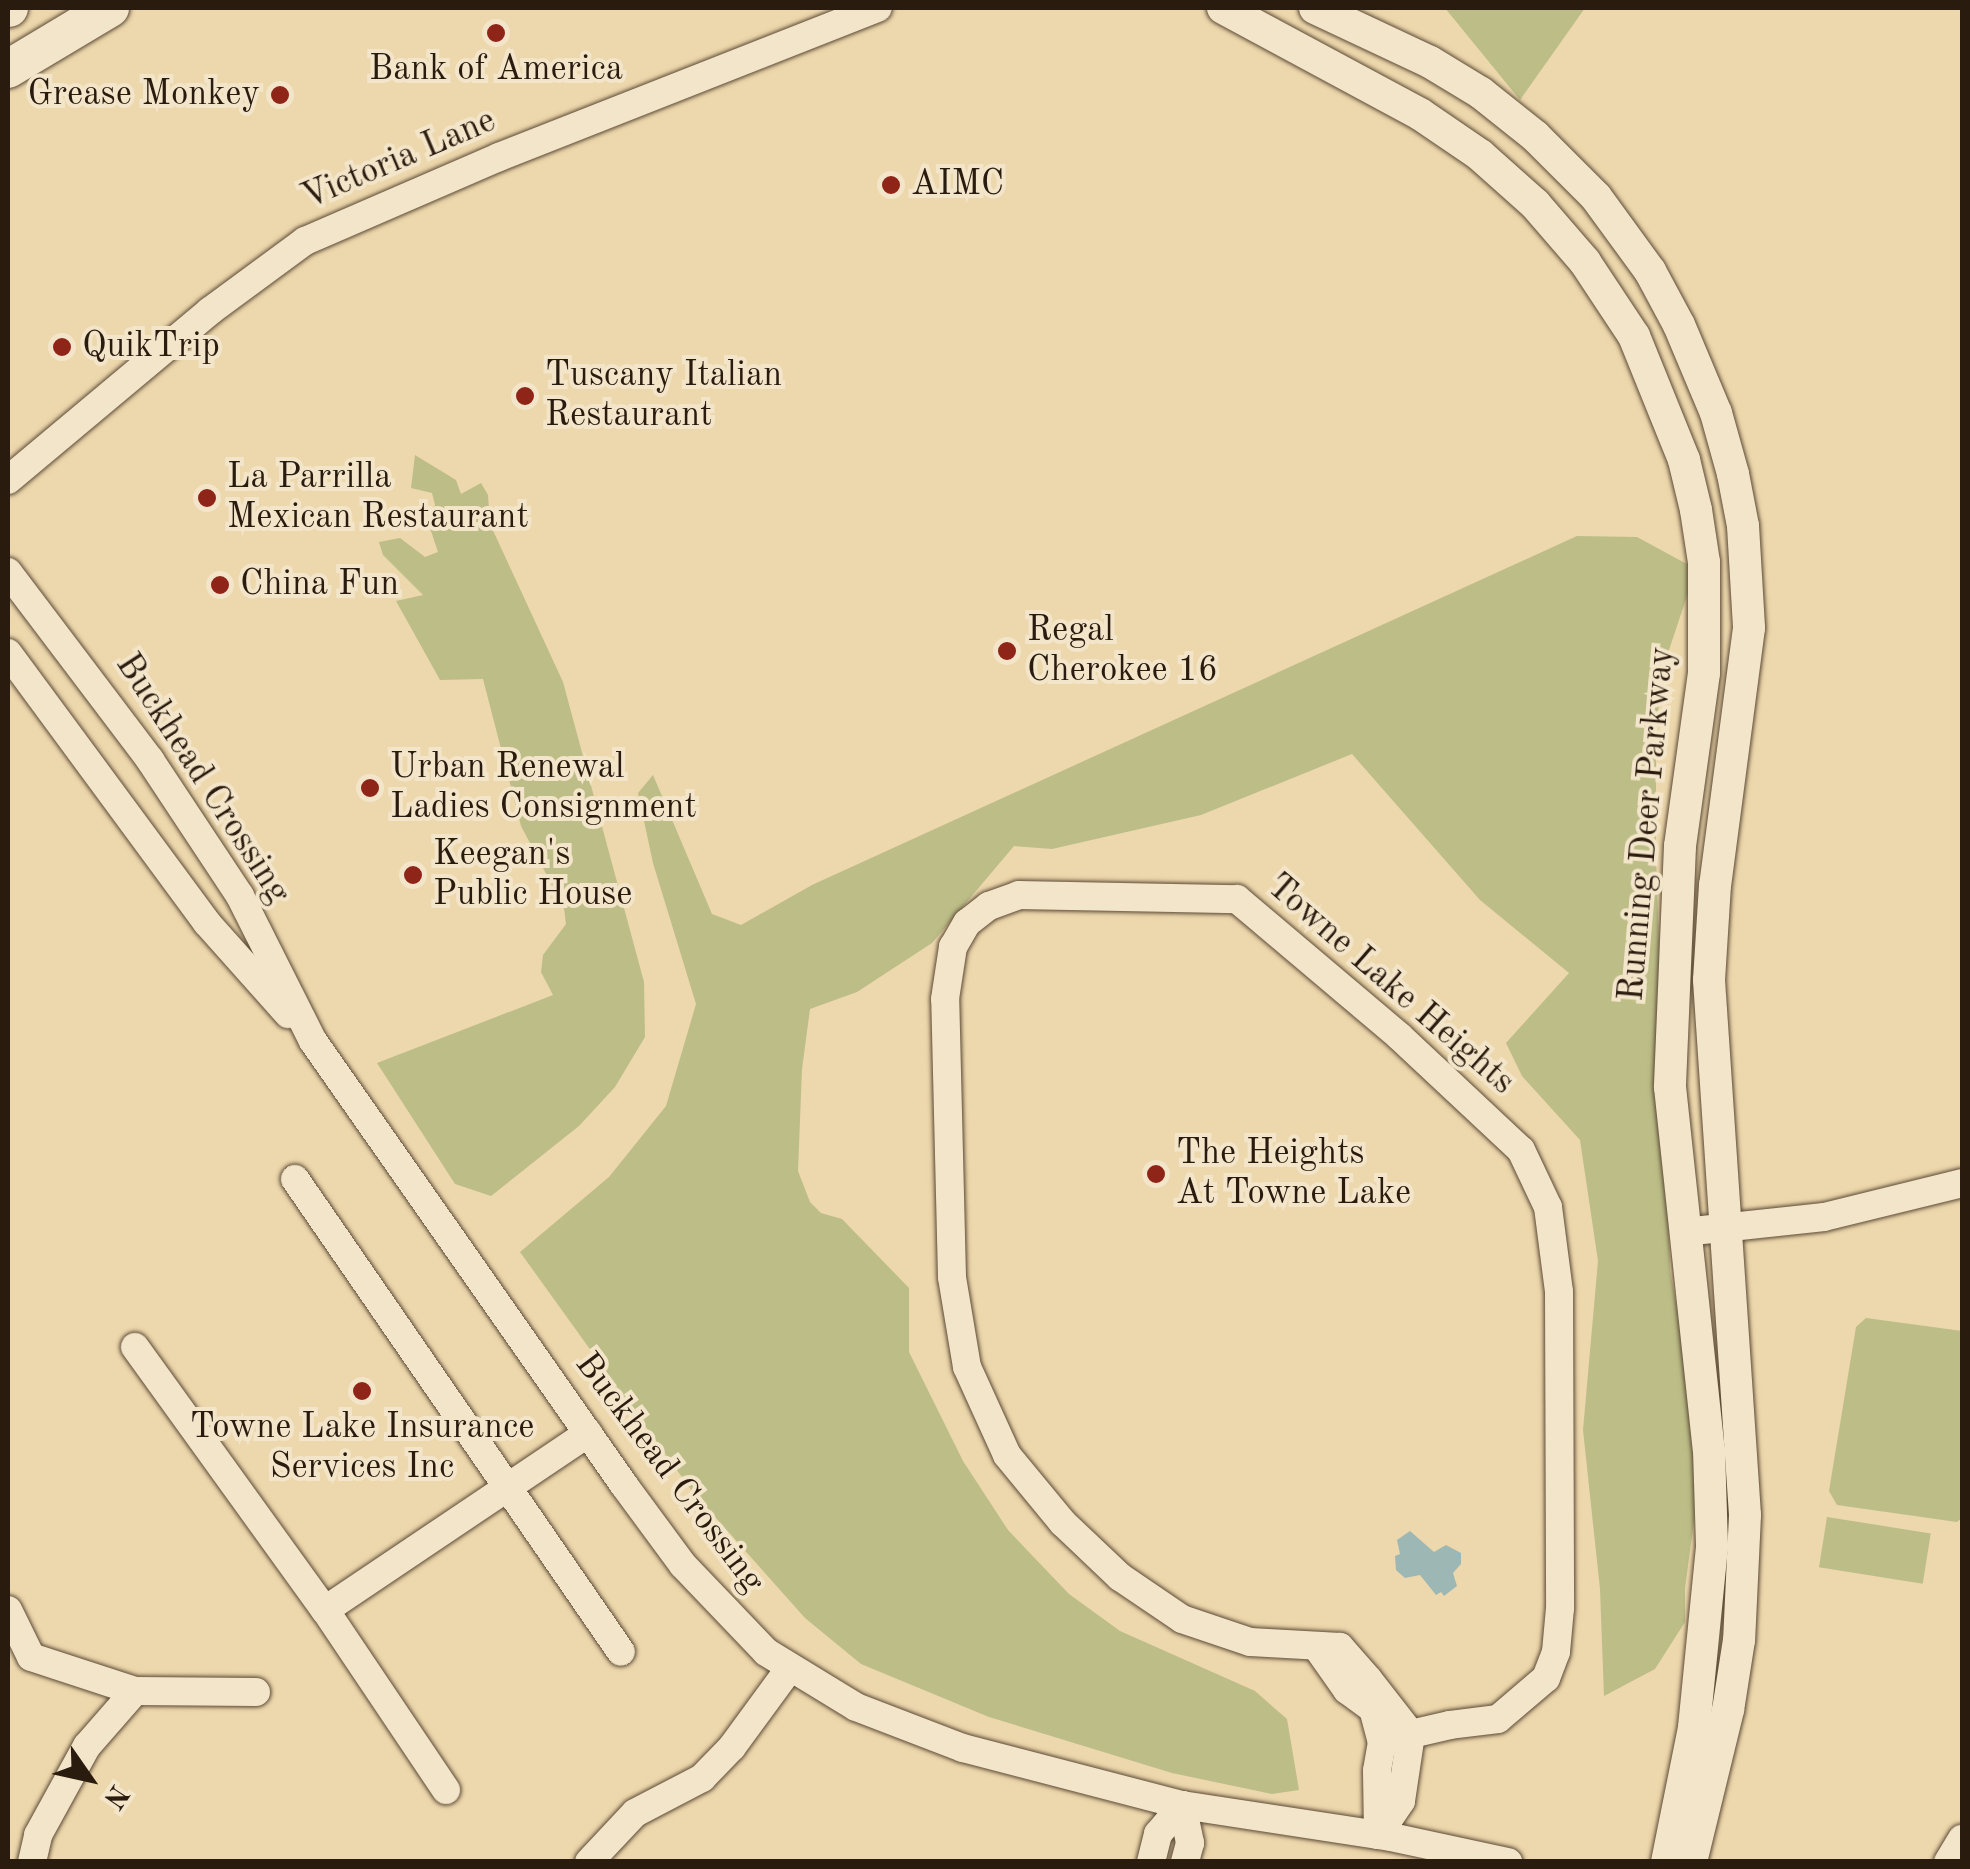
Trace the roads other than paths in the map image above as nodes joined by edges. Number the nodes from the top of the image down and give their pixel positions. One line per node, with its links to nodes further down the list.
1 (110, 8): 5 (main road)
2 (878, 8): 6 (street, Victoria Lane)
3 (1223, 8): 13 (street, Running Deer Parkway)
4 (1315, 8): 12 (street, Running Deer Parkway)
5 (8, 69)
6 (8, 480)
7 (8, 572): 9 (street, Buckhead Crossing)
8 (8, 653): 9 (street, Buckhead Crossing)
9 (313, 1041): 15 (street, Buckhead Crossing)
10 (295, 1179): 16 (street)
11 (1962, 1183): 12 (street)
12 (1726, 1228): 13 (street); 36 (street, Running Deer Parkway)
13 (1684, 1232): 35 (street, Running Deer Parkway)
14 (135, 1348): 18 (street)
15 (588, 1433): 16 (street); 21 (street, Buckhead Crossing)
16 (509, 1486): 18 (street); 20 (street)
17 (8, 1610): 22 (street)
18 (324, 1610): 26 (street)
19 (1316, 1646): 24 (street, Towne Lake Heights); 24 (street, Towne Lake Heights); 25 (street)
20 (620, 1652)
21 (789, 1670): 27 (street, Buckhead Crossing); 31 (street)
22 (135, 1691): 23 (street); 30 (street)
23 (256, 1692)
24 (1411, 1734): 25 (street, Towne Lake Heights); 28 (street)
25 (1382, 1740): 28 (street)
26 (446, 1790)
27 (1182, 1806): 28 (street, Buckhead Crossing); 32 (street); 33 (street)
28 (1378, 1835): 34 (street, Buckhead Crossing)
29 (1962, 1839): 37 (street)
30 (32, 1862)
31 (589, 1862)
32 (1151, 1862)
33 (1185, 1862)
34 (1508, 1862)
35 (1667, 1862)
36 (1691, 1862)
37 (1948, 1862)

